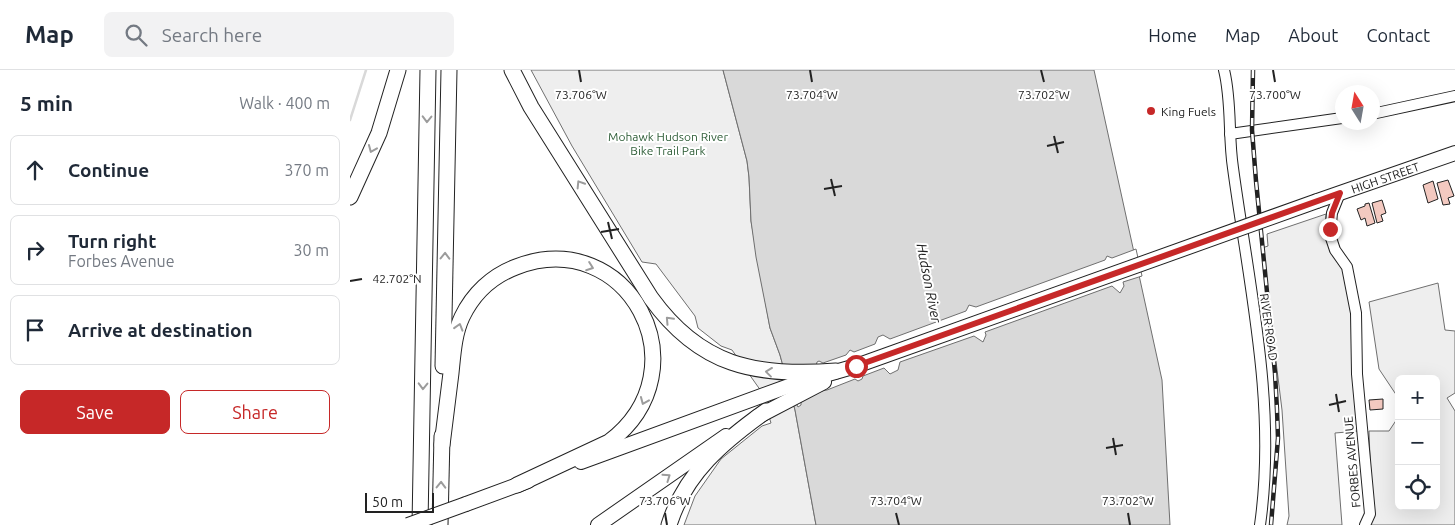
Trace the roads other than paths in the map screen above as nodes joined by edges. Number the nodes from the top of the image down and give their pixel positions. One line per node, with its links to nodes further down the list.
1 (398, 70): 12 (highway, one-way to 12)
2 (428, 70): 20 (highway, one-way to 20)
3 (449, 70): 17 (highway, one-way to 3)
4 (512, 70): 14 (highway, one-way to 4)
5 (1224, 70): 9 (street, RIVER ROAD)
6 (1455, 96): 7 (street)
7 (1380, 112)
8 (1335, 119): 9 (street)
9 (1230, 134): 24 (street, RIVER ROAD)
10 (1455, 153): 11 (main road, HIGH STREET)
11 (1340, 193): 13 (main road, HIGH STREET, bridge); 25 (street, FORBES AVENUE)
12 (350, 197)
13 (856, 366): 14 (main road); 15 (main road)
14 (836, 371): 18 (main road)
15 (766, 412): 16 (highway)
16 (734, 432): 22 (main road, one-way to 16); 23 (highway)
17 (442, 445): 18 (highway, one-way to 18); 21 (highway, one-way to 17)
18 (517, 485): 19 (main road, bridge)
19 (408, 525)
20 (420, 525)
21 (440, 525)
22 (598, 525)
23 (670, 525)
24 (1260, 525)
25 (1365, 525)

